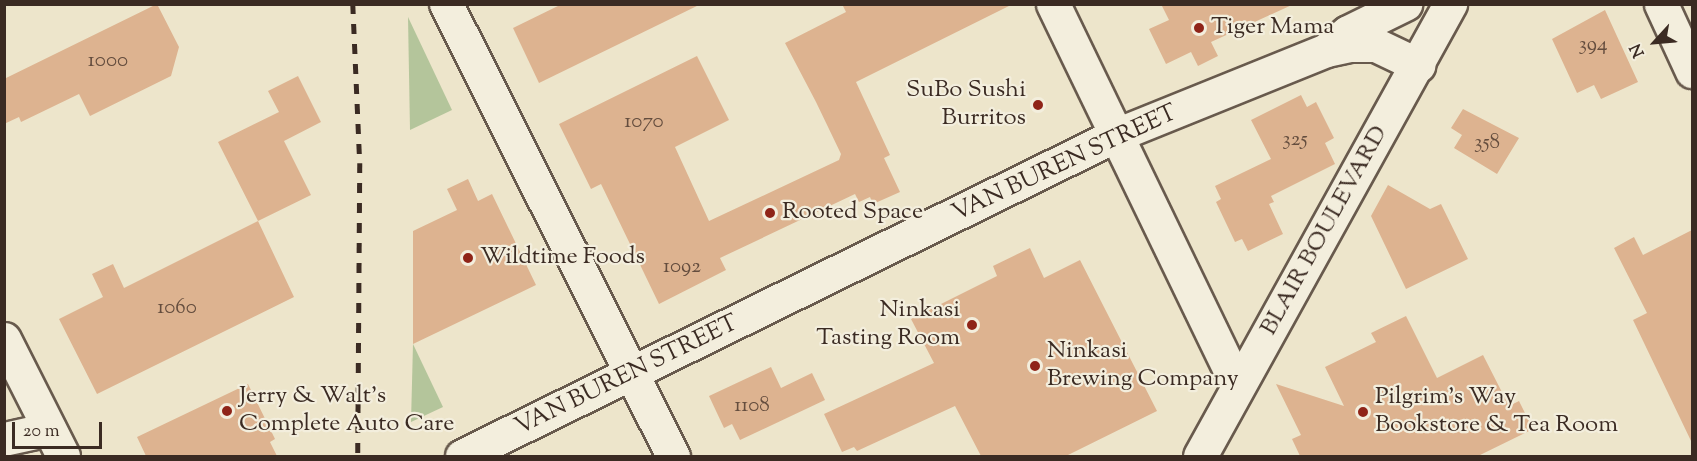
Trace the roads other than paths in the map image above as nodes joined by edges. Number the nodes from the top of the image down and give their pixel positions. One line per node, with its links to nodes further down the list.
1 (446, 4): 11 (street)
2 (1053, 4): 9 (street)
3 (1405, 4): 6 (street)
4 (1450, 4): 7 (street, BLAIR BOULEVARD)
5 (1661, 4): 8 (street)
6 (1326, 50): 7 (street, VAN BUREN STREET); 9 (street, VAN BUREN STREET)
7 (1418, 65): 12 (street, BLAIR BOULEVARD)
8 (1692, 71)
9 (1116, 135): 11 (street, VAN BUREN STREET); 12 (street)
10 (4, 339): 14 (street)
11 (632, 374): 15 (street, VAN BUREN STREET); 16 (street)
12 (1238, 386): 17 (street, BLAIR BOULEVARD)
13 (4, 439): 14 (street)
14 (56, 443)
15 (462, 456)
16 (673, 456)
17 (1200, 456)

